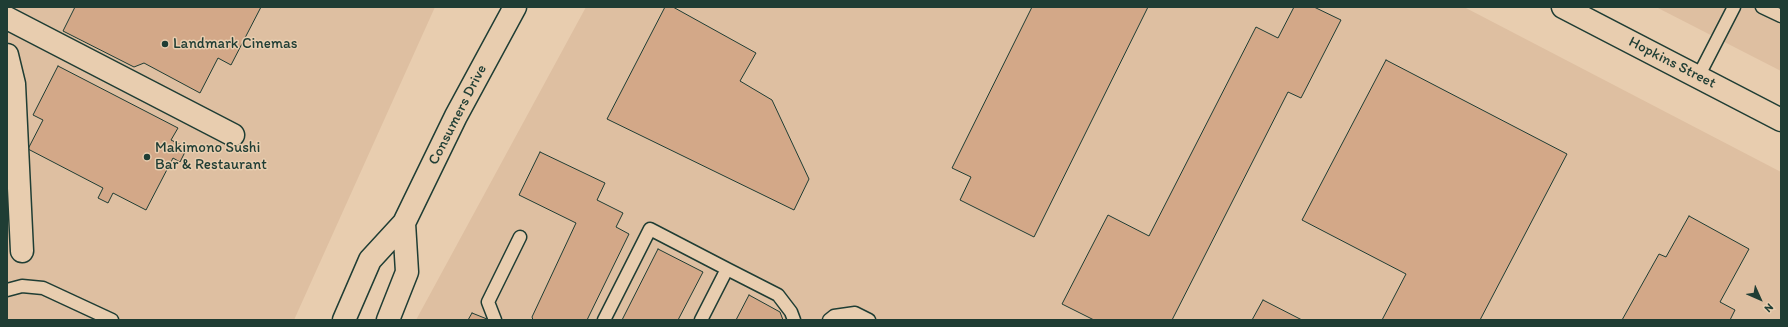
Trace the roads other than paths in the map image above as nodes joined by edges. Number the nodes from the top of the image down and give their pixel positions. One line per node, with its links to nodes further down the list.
1 (515, 7): 11 (main road, Consumers Drive)
2 (1563, 7): 8 (main road, Hopkins Street)
3 (1734, 7): 8 (lane)
4 (1762, 7): 5 (lane)
5 (1781, 16)
6 (7, 18): 10 (main road)
7 (7, 55): 13 (main road)
8 (1698, 77): 9 (main road, Hopkins Street)
9 (1781, 120)
10 (233, 135)
11 (404, 223): 17 (main road, Consumers Drive); 18 (main road, Consumers Drive)
12 (520, 237): 19 (lane)
13 (22, 250)
14 (727, 269): 20 (lane); 21 (lane); 22 (lane)
15 (7, 290): 16 (lane)
16 (112, 320)
17 (344, 320)
18 (388, 320)
19 (495, 320)
20 (604, 320)
21 (701, 320)
22 (794, 320)
23 (829, 320): 24 (lane)
24 (868, 320)

